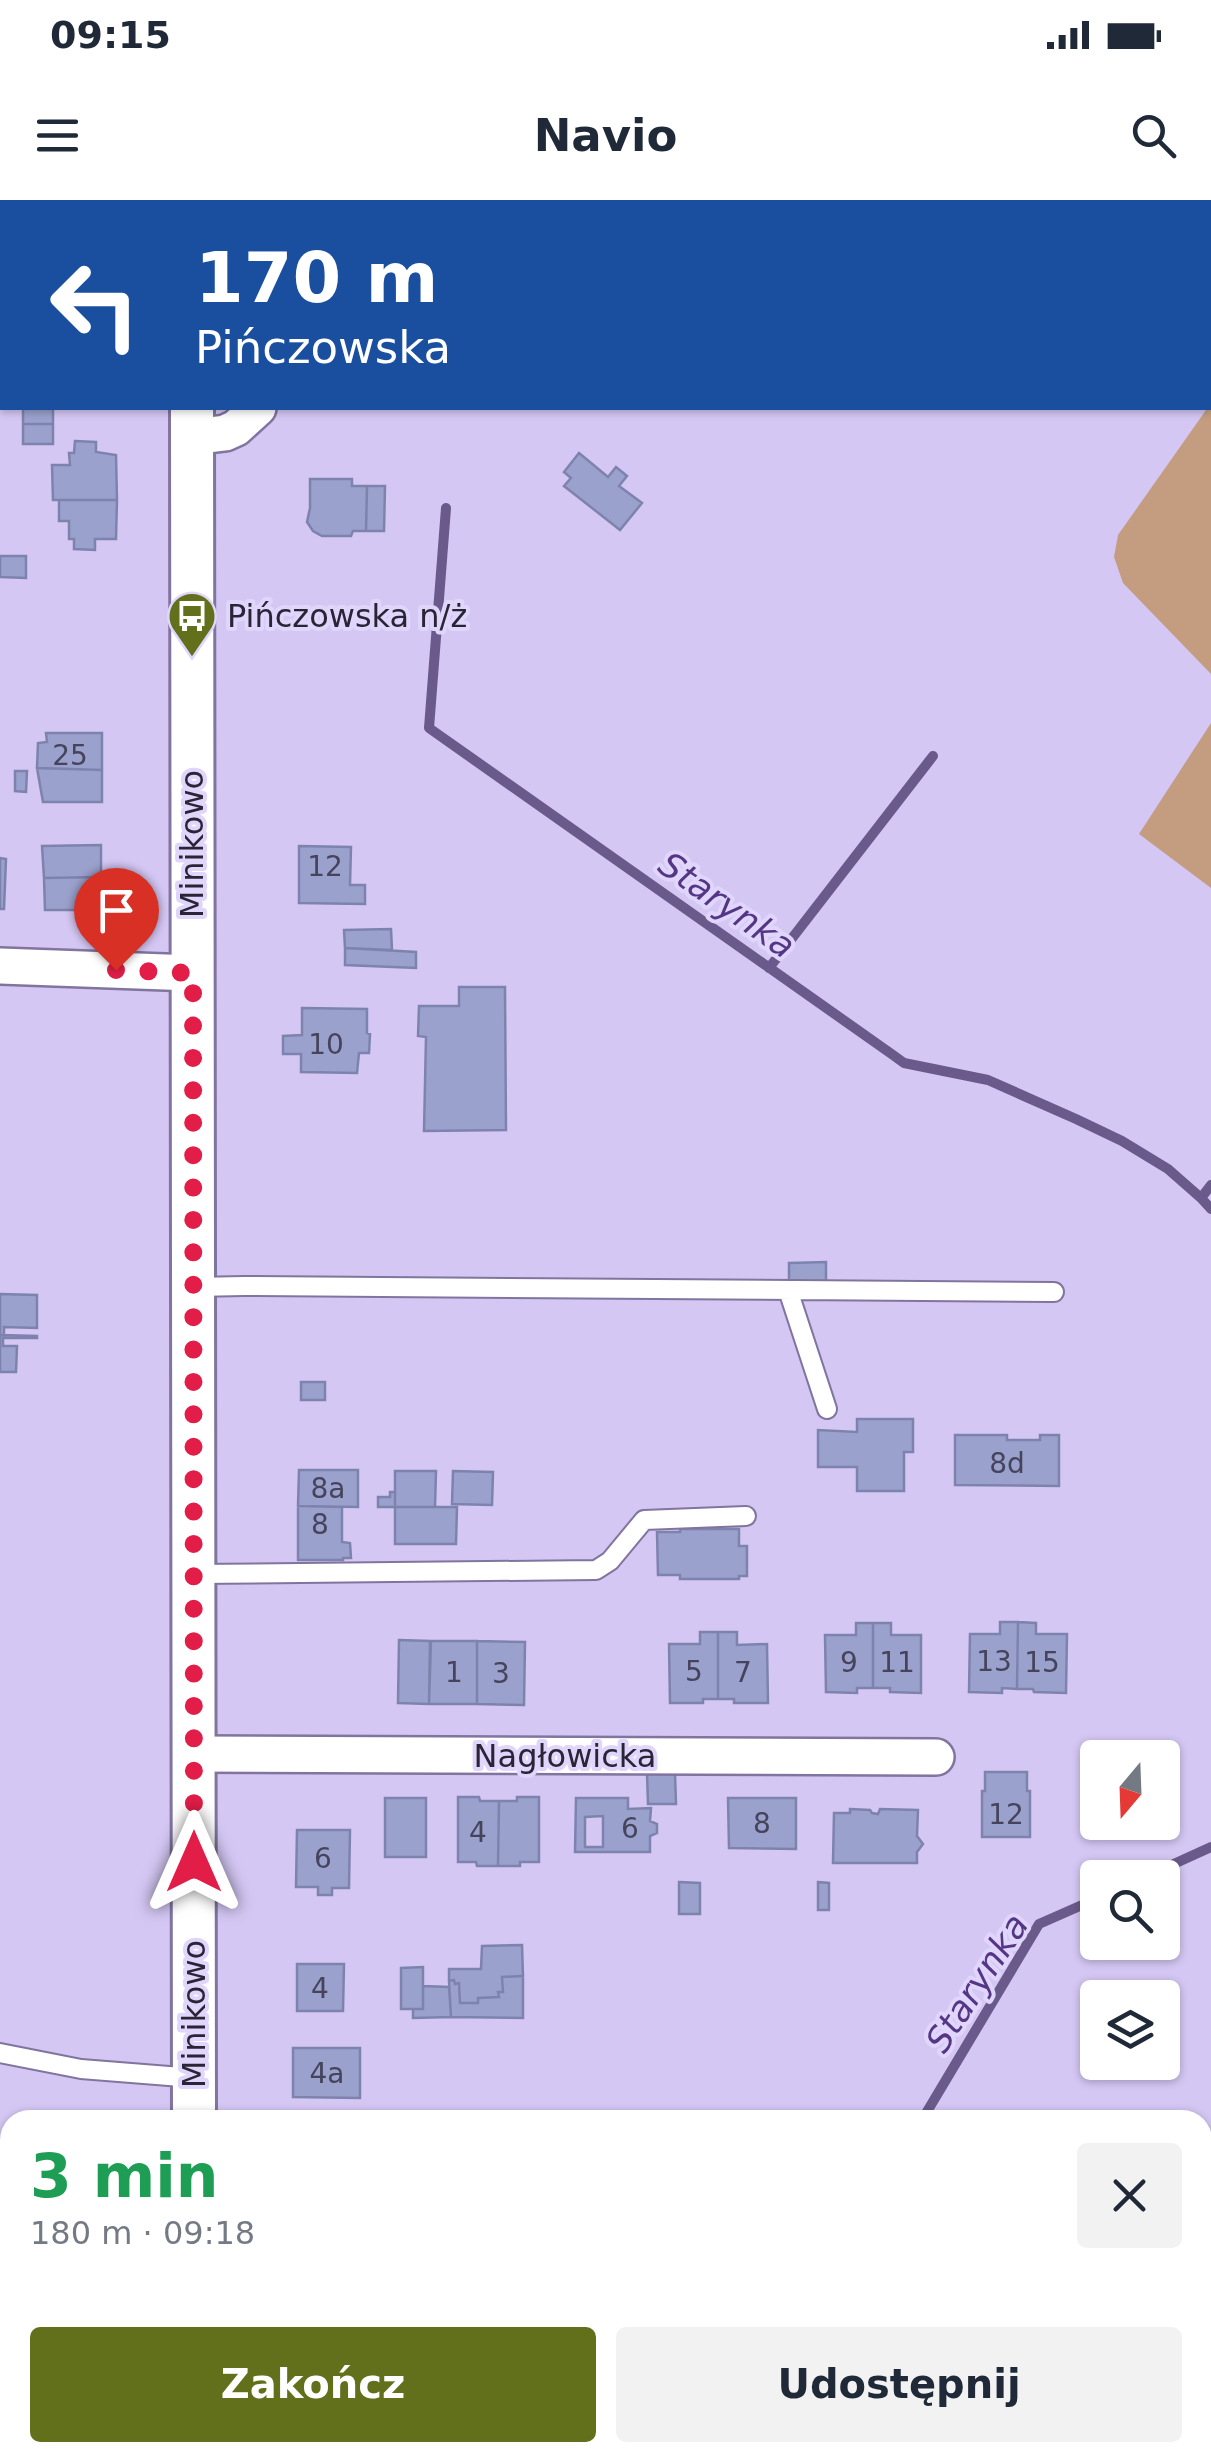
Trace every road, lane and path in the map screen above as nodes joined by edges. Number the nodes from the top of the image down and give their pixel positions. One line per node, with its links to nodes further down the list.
1 (256, 410): 2 (street)
2 (192, 422): 4 (street, Minikowo)
3 (0, 966): 4 (street)
4 (193, 973): 5 (street, Minikowo)
5 (193, 1287): 6 (lane); 10 (street, Minikowo)
6 (788, 1290): 7 (lane); 8 (lane)
7 (1054, 1292)
8 (827, 1409)
9 (746, 1516): 10 (lane)
10 (194, 1574): 11 (street, Minikowo)
11 (194, 1754): 12 (street, Nagłowicka); 14 (street, Minikowo)
12 (936, 1757)
13 (0, 2053): 14 (lane)
14 (194, 2099)

